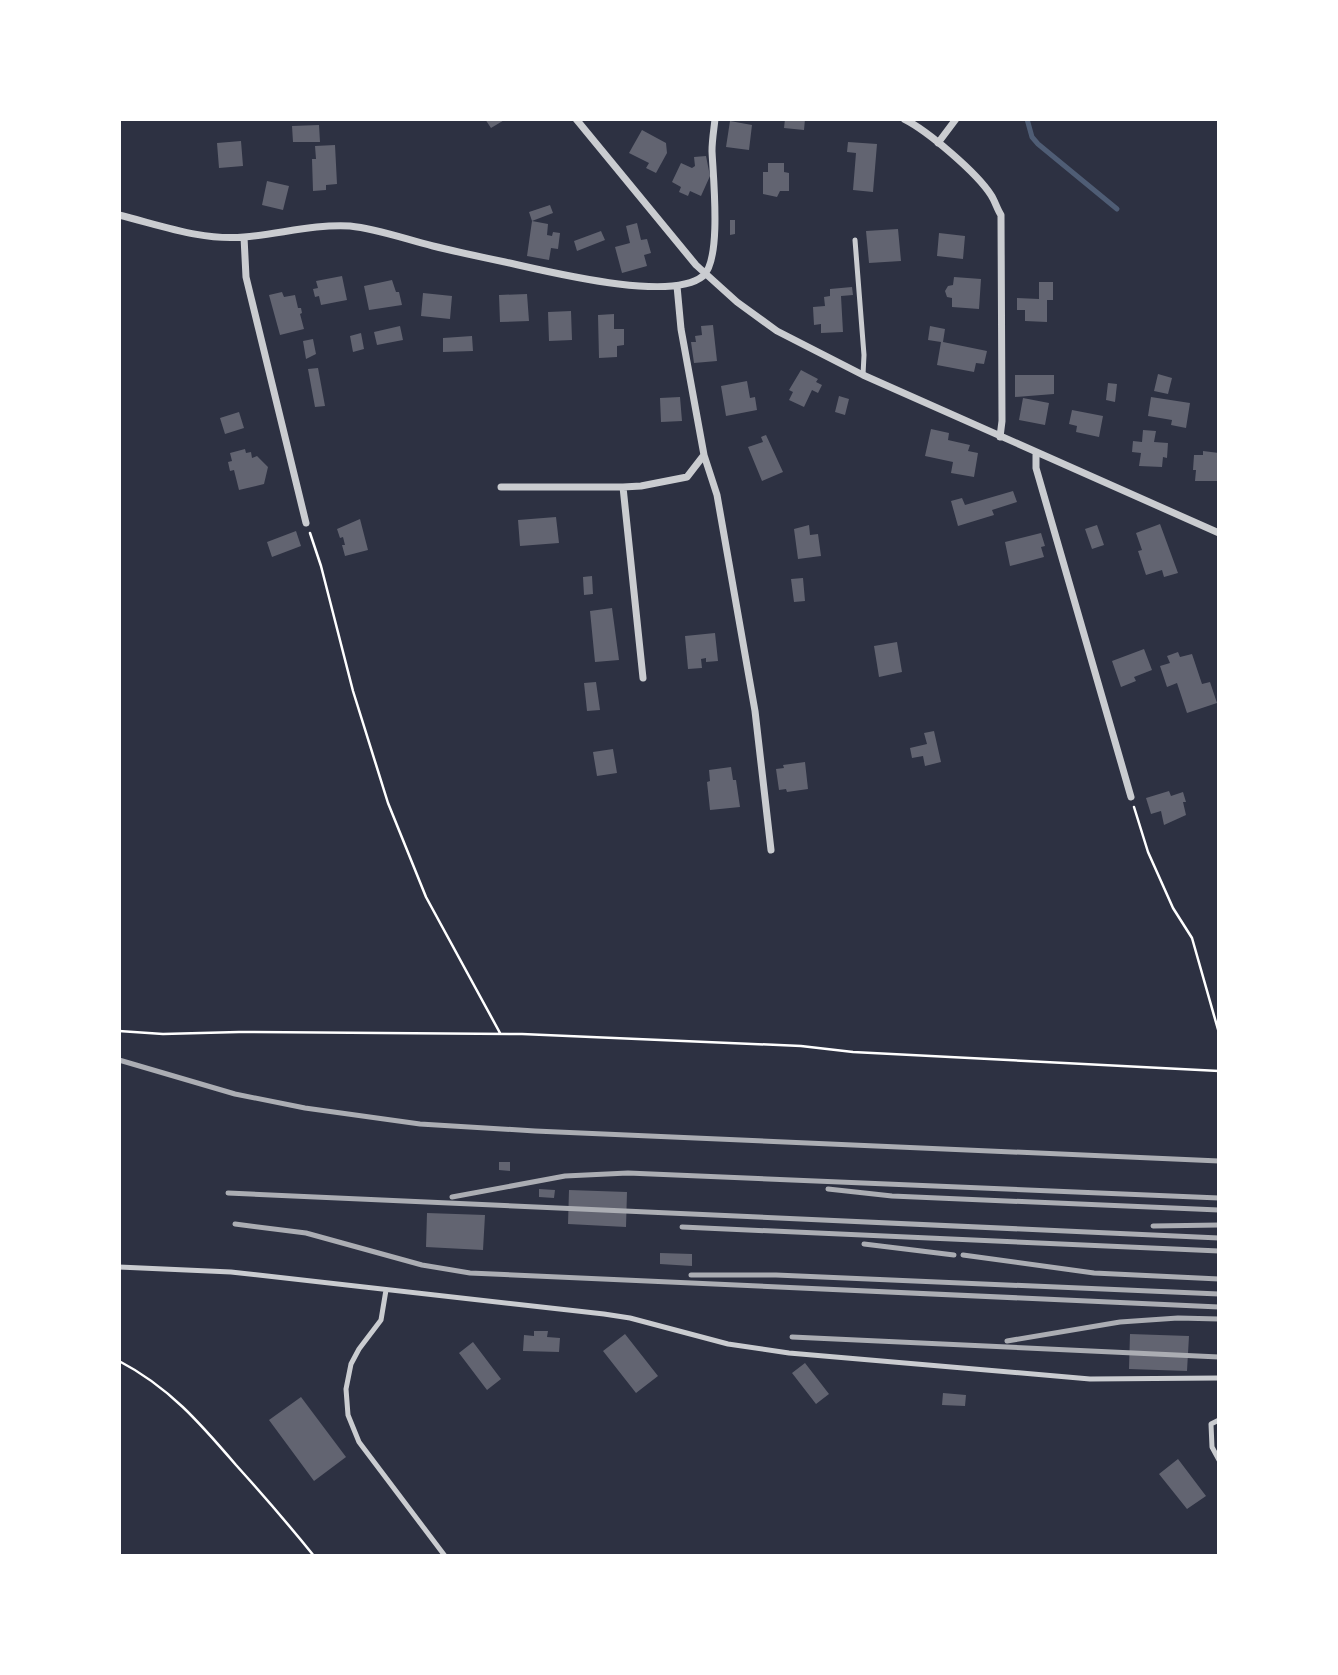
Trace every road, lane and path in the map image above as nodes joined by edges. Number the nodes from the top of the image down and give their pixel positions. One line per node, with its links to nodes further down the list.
1 (576, 119): 9 (street)
2 (715, 119): 9 (street)
3 (904, 119): 5 (street)
4 (956, 119): 5 (street)
5 (938, 143): 12 (street)
6 (119, 215): 7 (street)
7 (244, 237): 10 (street); 17 (street)
8 (855, 240): 11 (lane)
9 (706, 274): 10 (street); 11 (street)
10 (677, 286): 14 (street)
11 (863, 375): 12 (street)
12 (1000, 437): 13 (street)
13 (1036, 453): 18 (street); 20 (street)
14 (704, 455): 16 (street); 21 (street)
15 (501, 487): 16 (street)
16 (623, 487): 19 (street)
17 (306, 523): 23 (path)
18 (1219, 533)
19 (643, 678)
20 (1131, 797): 24 (path)
21 (771, 850)
22 (119, 1031): 23 (path)
23 (500, 1033): 25 (path)
24 (1219, 1033)
25 (1219, 1071)
26 (119, 1267): 27 (lane)
27 (386, 1290): 29 (lane); 33 (lane)
28 (119, 1361): 32 (path)
29 (1219, 1378)
30 (1219, 1420): 31 (lane)
31 (1219, 1460)
32 (314, 1556)
33 (444, 1556)

